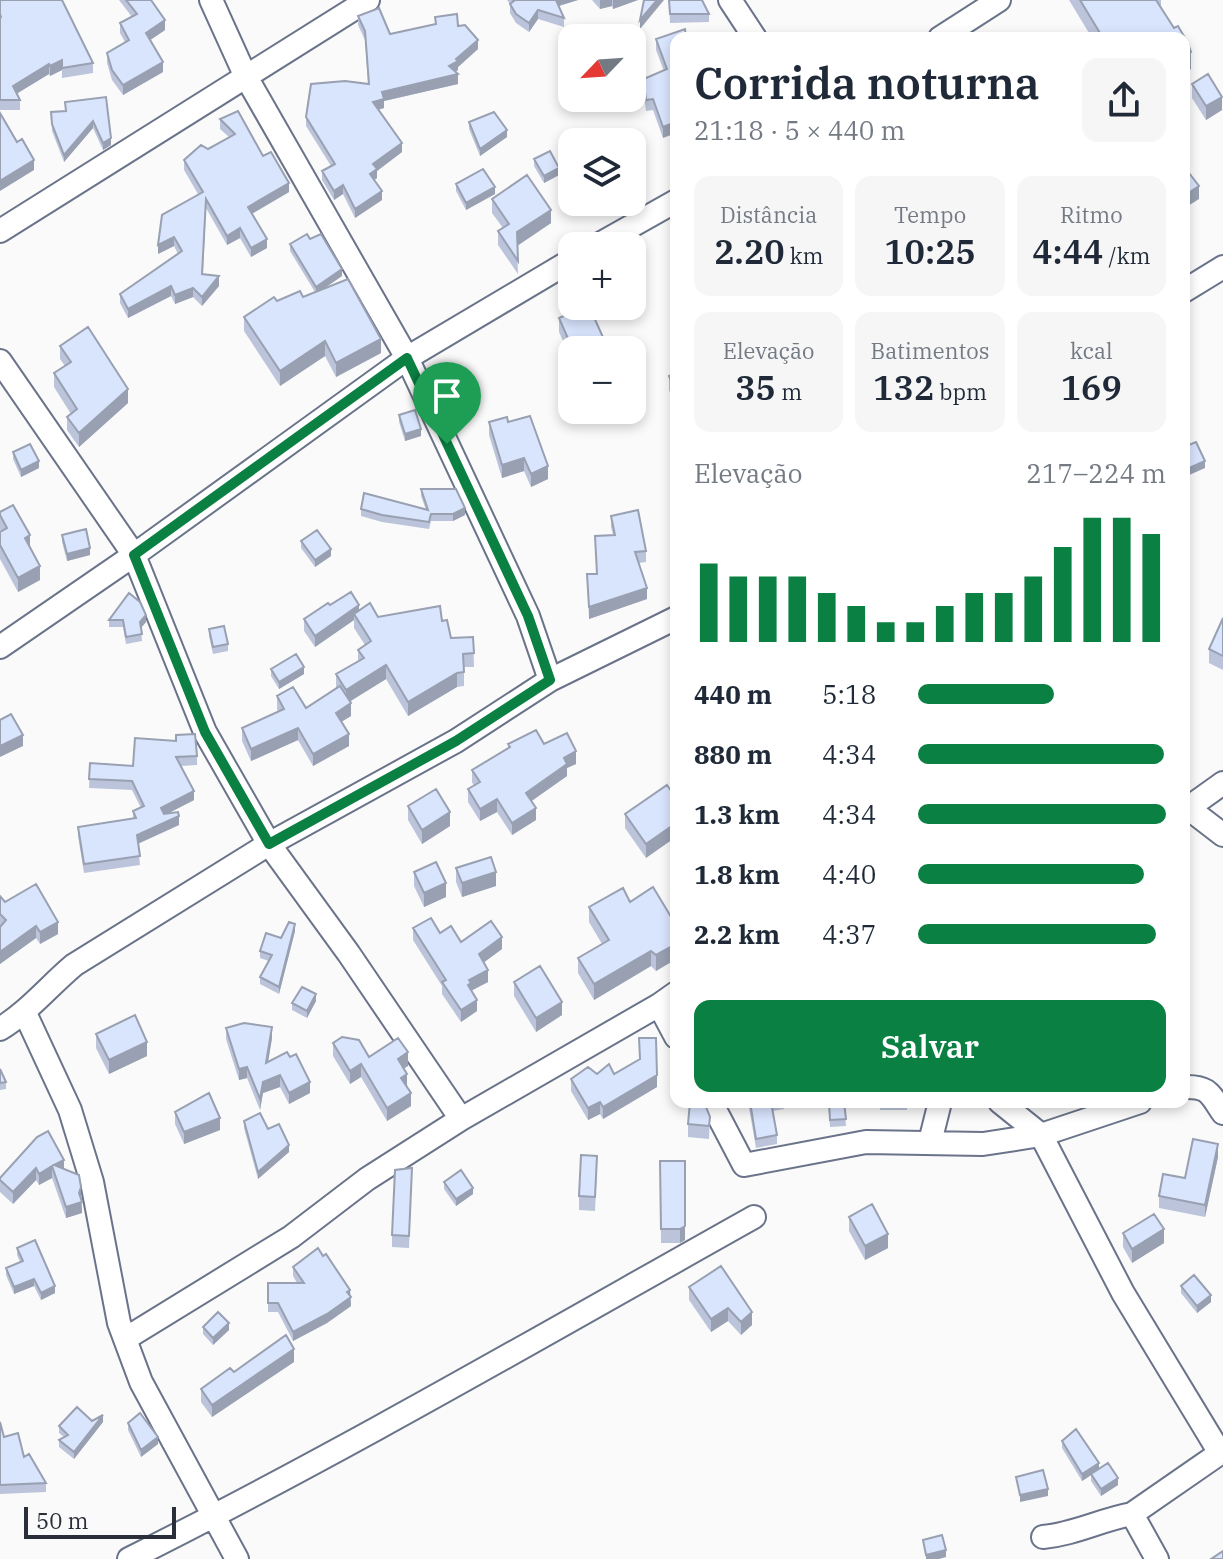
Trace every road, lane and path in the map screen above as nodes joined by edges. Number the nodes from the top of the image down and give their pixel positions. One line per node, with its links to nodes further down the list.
1 (211, 0): 7 (street)
2 (368, 0): 7 (street)
3 (730, 0): 5 (street)
4 (999, 0): 6 (street)
5 (751, 32)
6 (949, 32)
7 (245, 75): 9 (street); 14 (street)
8 (670, 204): 10 (street)
9 (0, 231)
10 (621, 232)
11 (1223, 267): 13 (street)
12 (558, 268): 14 (street)
13 (1190, 287)
14 (407, 358): 16 (street); 19 (street)
15 (0, 361): 16 (street)
16 (134, 555): 18 (street); 24 (street)
17 (670, 621): 19 (street)
18 (0, 647)
19 (550, 680): 24 (street)
20 (1223, 783): 21 (street)
21 (1190, 804)
22 (1190, 809): 23 (street)
23 (1223, 835)
24 (269, 844): 26 (street); 34 (street)
25 (667, 999): 34 (street)
26 (25, 1013): 27 (street); 38 (street)
27 (0, 1029)
28 (1190, 1087): 33 (street)
29 (714, 1108): 36 (street)
30 (938, 1108): 36 (street)
31 (1007, 1108): 35 (street)
32 (1122, 1108): 35 (street)
33 (1223, 1113)
34 (461, 1119): 38 (street)
35 (1041, 1135): 36 (street); 39 (street)
36 (930, 1142)
37 (754, 1217): 41 (street)
38 (125, 1339): 41 (street)
39 (1221, 1452): 40 (street)
40 (1132, 1514): 42 (street); 45 (street)
41 (214, 1516): 43 (street); 44 (street)
42 (1043, 1537)
43 (129, 1559)
44 (237, 1559)
45 (1157, 1559)

